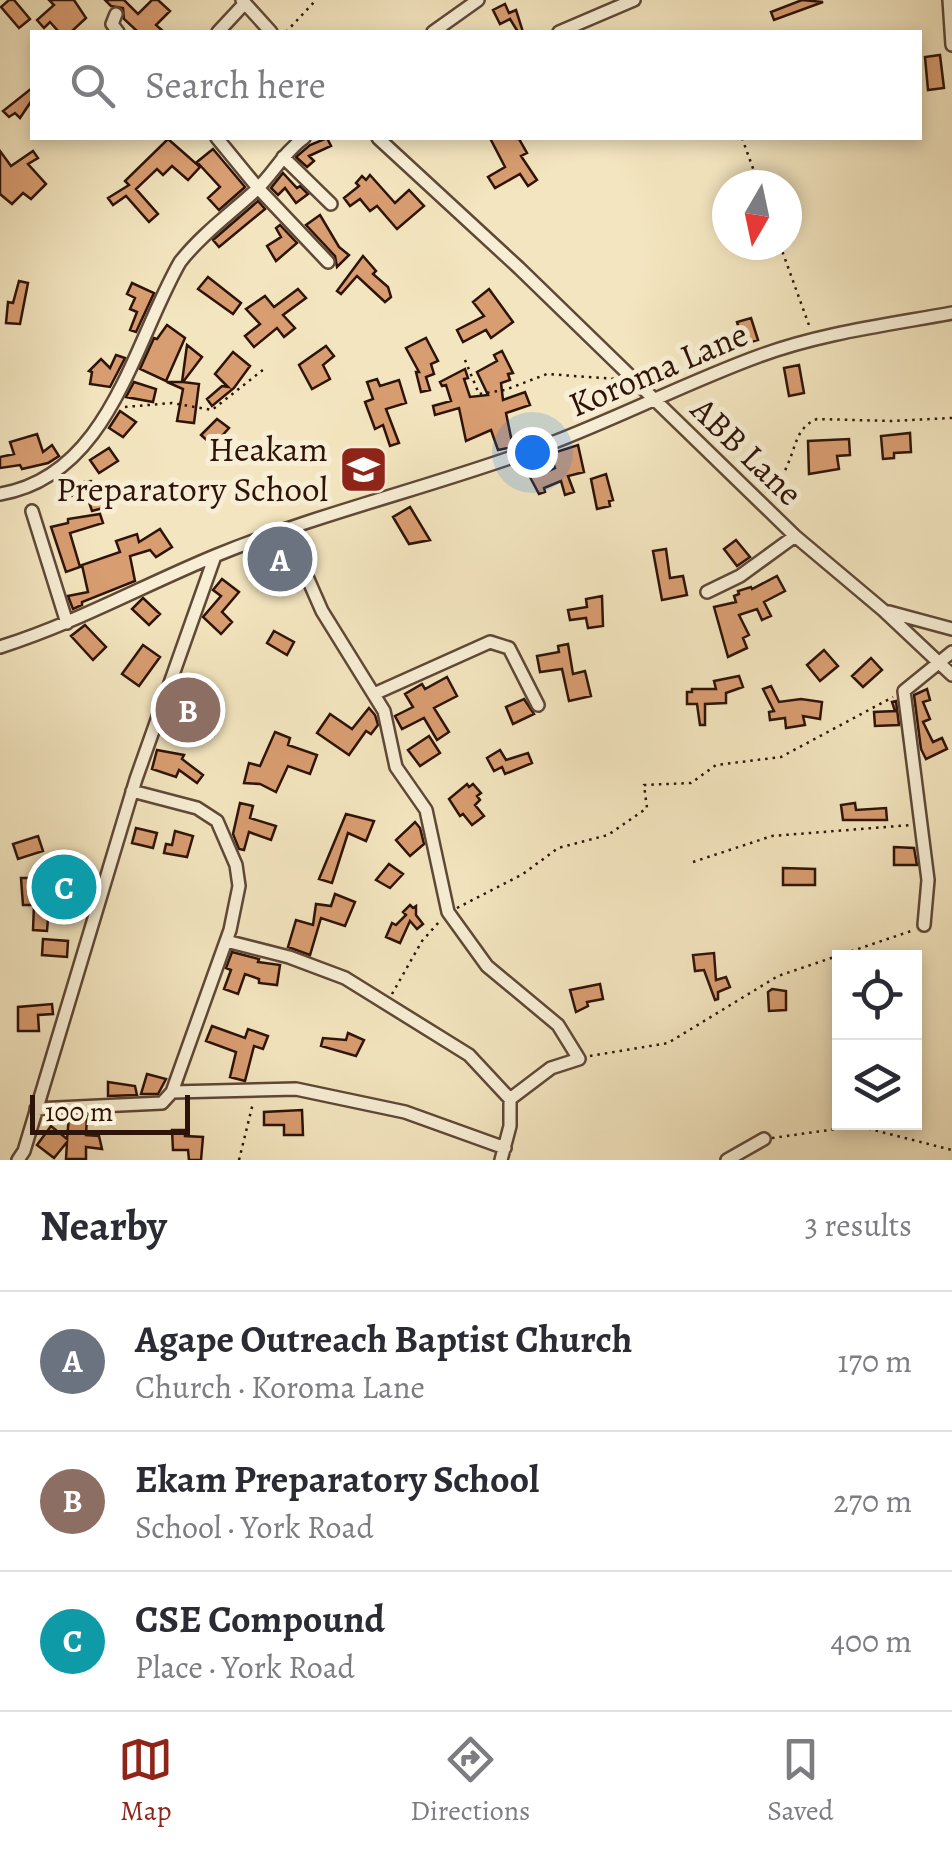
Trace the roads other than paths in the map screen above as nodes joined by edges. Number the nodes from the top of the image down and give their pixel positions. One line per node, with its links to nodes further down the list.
1 (478, 0): 9 (street)
2 (634, 0): 10 (street)
3 (948, 0): 11 (street)
4 (243, 2): 7 (street); 8 (street)
5 (116, 14): 6 (street)
6 (116, 30)
7 (220, 30)
8 (269, 30)
9 (436, 30)
10 (564, 30)
11 (952, 44)
12 (219, 140): 16 (street)
13 (302, 140): 15 (street)
14 (380, 140): 20 (street, ABB Lane)
15 (283, 157): 16 (street); 17 (street)
16 (258, 188): 18 (street); 21 (street)
17 (331, 204)
18 (328, 262)
19 (952, 313): 20 (street, Koroma Lane)
20 (653, 400): 23 (street, Koroma Lane); 24 (street, ABB Lane)
21 (0, 494)
22 (32, 511): 28 (street)
23 (286, 529): 25 (street, Koroma Lane); 34 (street)
24 (796, 536): 26 (street); 27 (street, ABB Lane)
25 (215, 556): 28 (street, Koroma Lane); 36 (street)
26 (707, 592)
27 (883, 610): 29 (street); 32 (street, ABB Lane)
28 (67, 623): 30 (street, Koroma Lane)
29 (952, 630)
30 (0, 647)
31 (952, 652): 32 (street)
32 (939, 662): 33 (street, ABB Lane); 37 (street)
33 (952, 675)
34 (374, 694): 35 (street); 40 (street)
35 (538, 705)
36 (132, 792): 38 (street); 41 (street)
37 (924, 924)
38 (226, 941): 39 (street); 40 (street)
39 (172, 1092): 41 (street); 43 (street)
40 (510, 1099): 43 (street)
41 (36, 1109): 44 (street)
42 (764, 1139): 45 (street)
43 (503, 1154)
44 (26, 1157)
45 (727, 1160)

